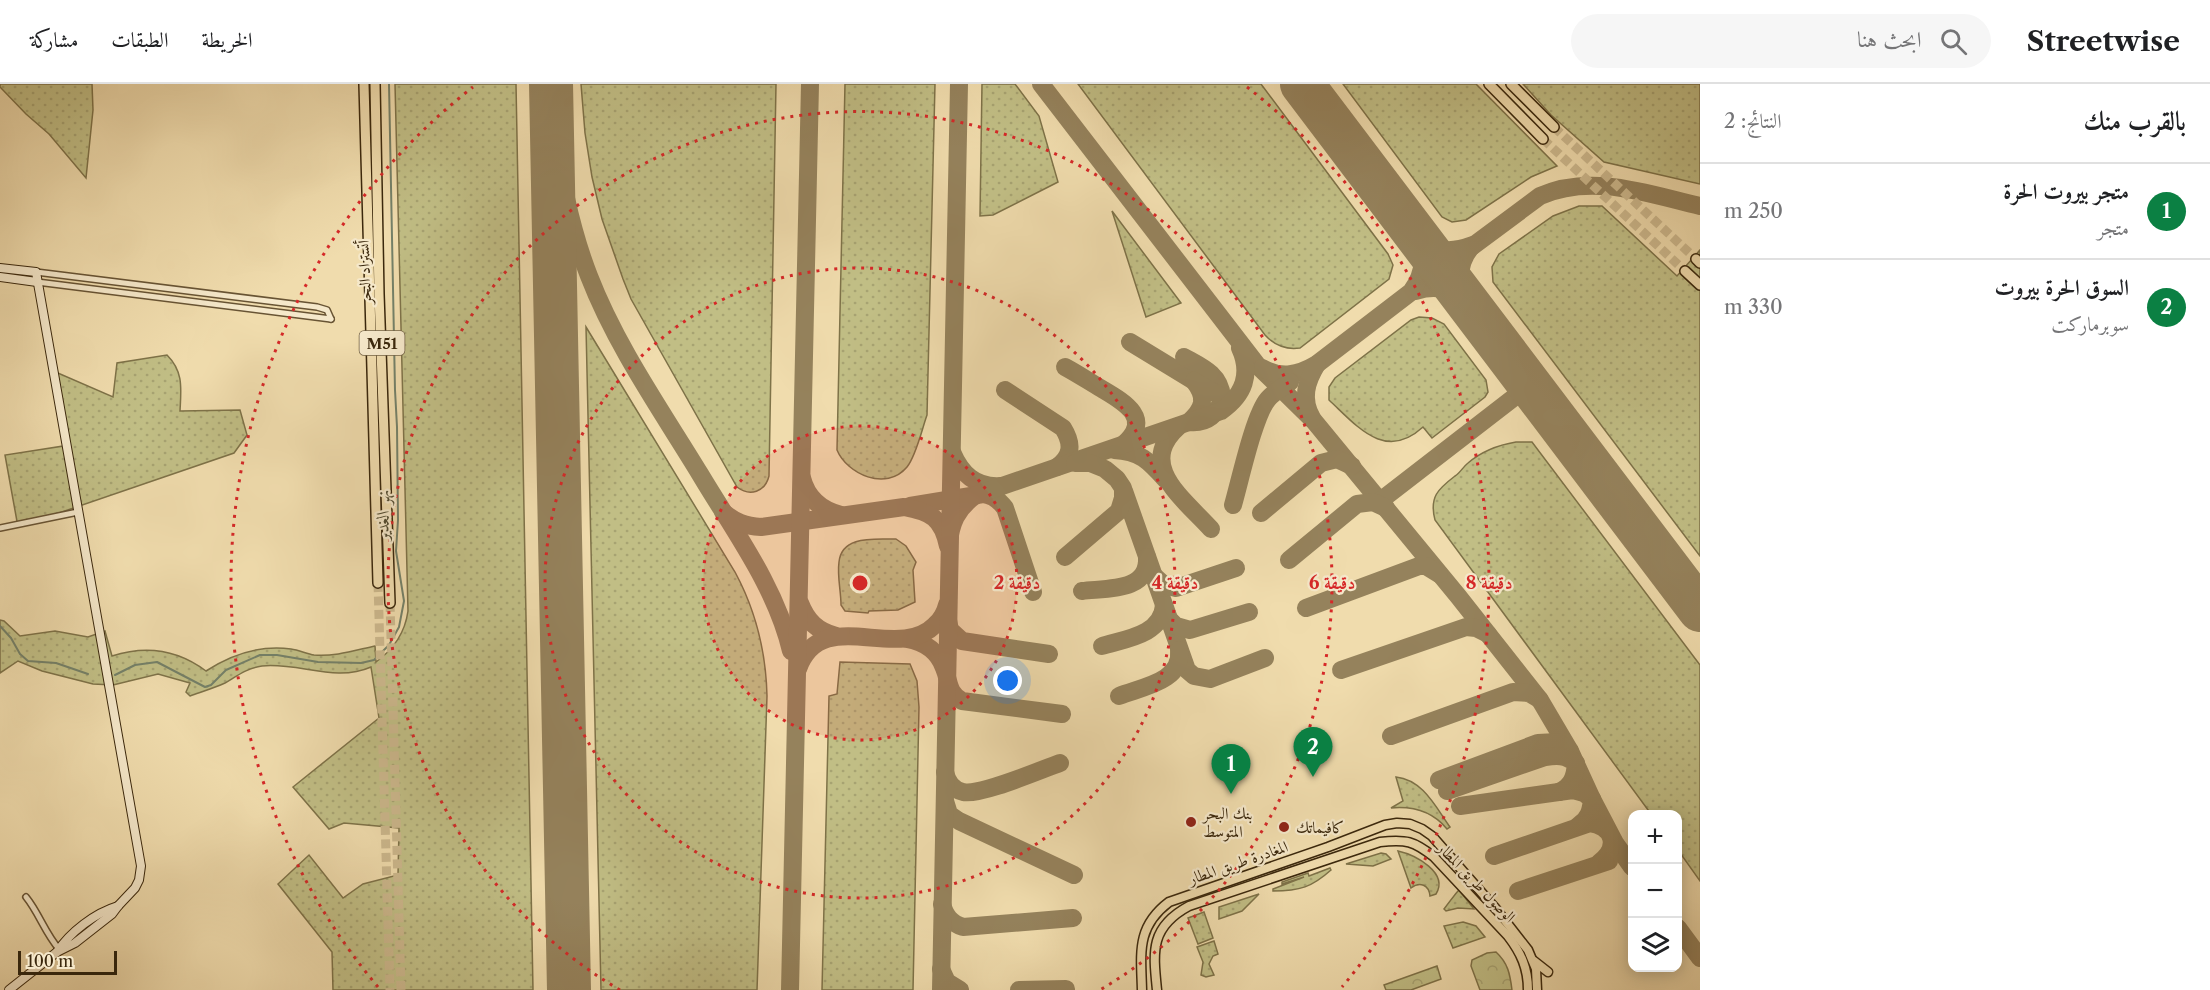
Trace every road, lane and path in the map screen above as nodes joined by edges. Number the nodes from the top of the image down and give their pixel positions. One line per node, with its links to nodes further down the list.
1 (363, 84): 21 (highway, أتستراد البحر / M51)
2 (375, 84): 22 (highway, أتستراد البحر / M51)
3 (1489, 84): 6 (highway)
4 (1511, 84): 5 (highway)
5 (1554, 127)
6 (1543, 139)
7 (0, 268): 9 (street)
8 (1685, 271): 12 (highway)
9 (36, 272): 11 (street); 13 (street)
10 (0, 277): 11 (street)
11 (37, 282): 14 (street); 19 (street)
12 (1700, 285)
13 (156, 287): 14 (street); 15 (street)
14 (154, 296): 17 (street)
15 (261, 300): 16 (street); 17 (street)
16 (275, 302): 18 (street); 18 (street)
17 (260, 309): 18 (street)
18 (273, 311)
19 (78, 512): 20 (street); 24 (street)
20 (0, 528)
21 (378, 583)
22 (390, 603)
23 (26, 897): 24 (street)
24 (58, 950): 27 (street)
25 (1533, 960): 26 (main road); 28 (main road, المغادرة طريق المطار); 31 (main road, المغادرة طريق المطار)
26 (1548, 972)
27 (9, 990)
28 (1142, 990)
29 (1156, 990): 30 (main road, الوصول طريق المطار)
30 (1528, 990)
31 (1537, 990)

